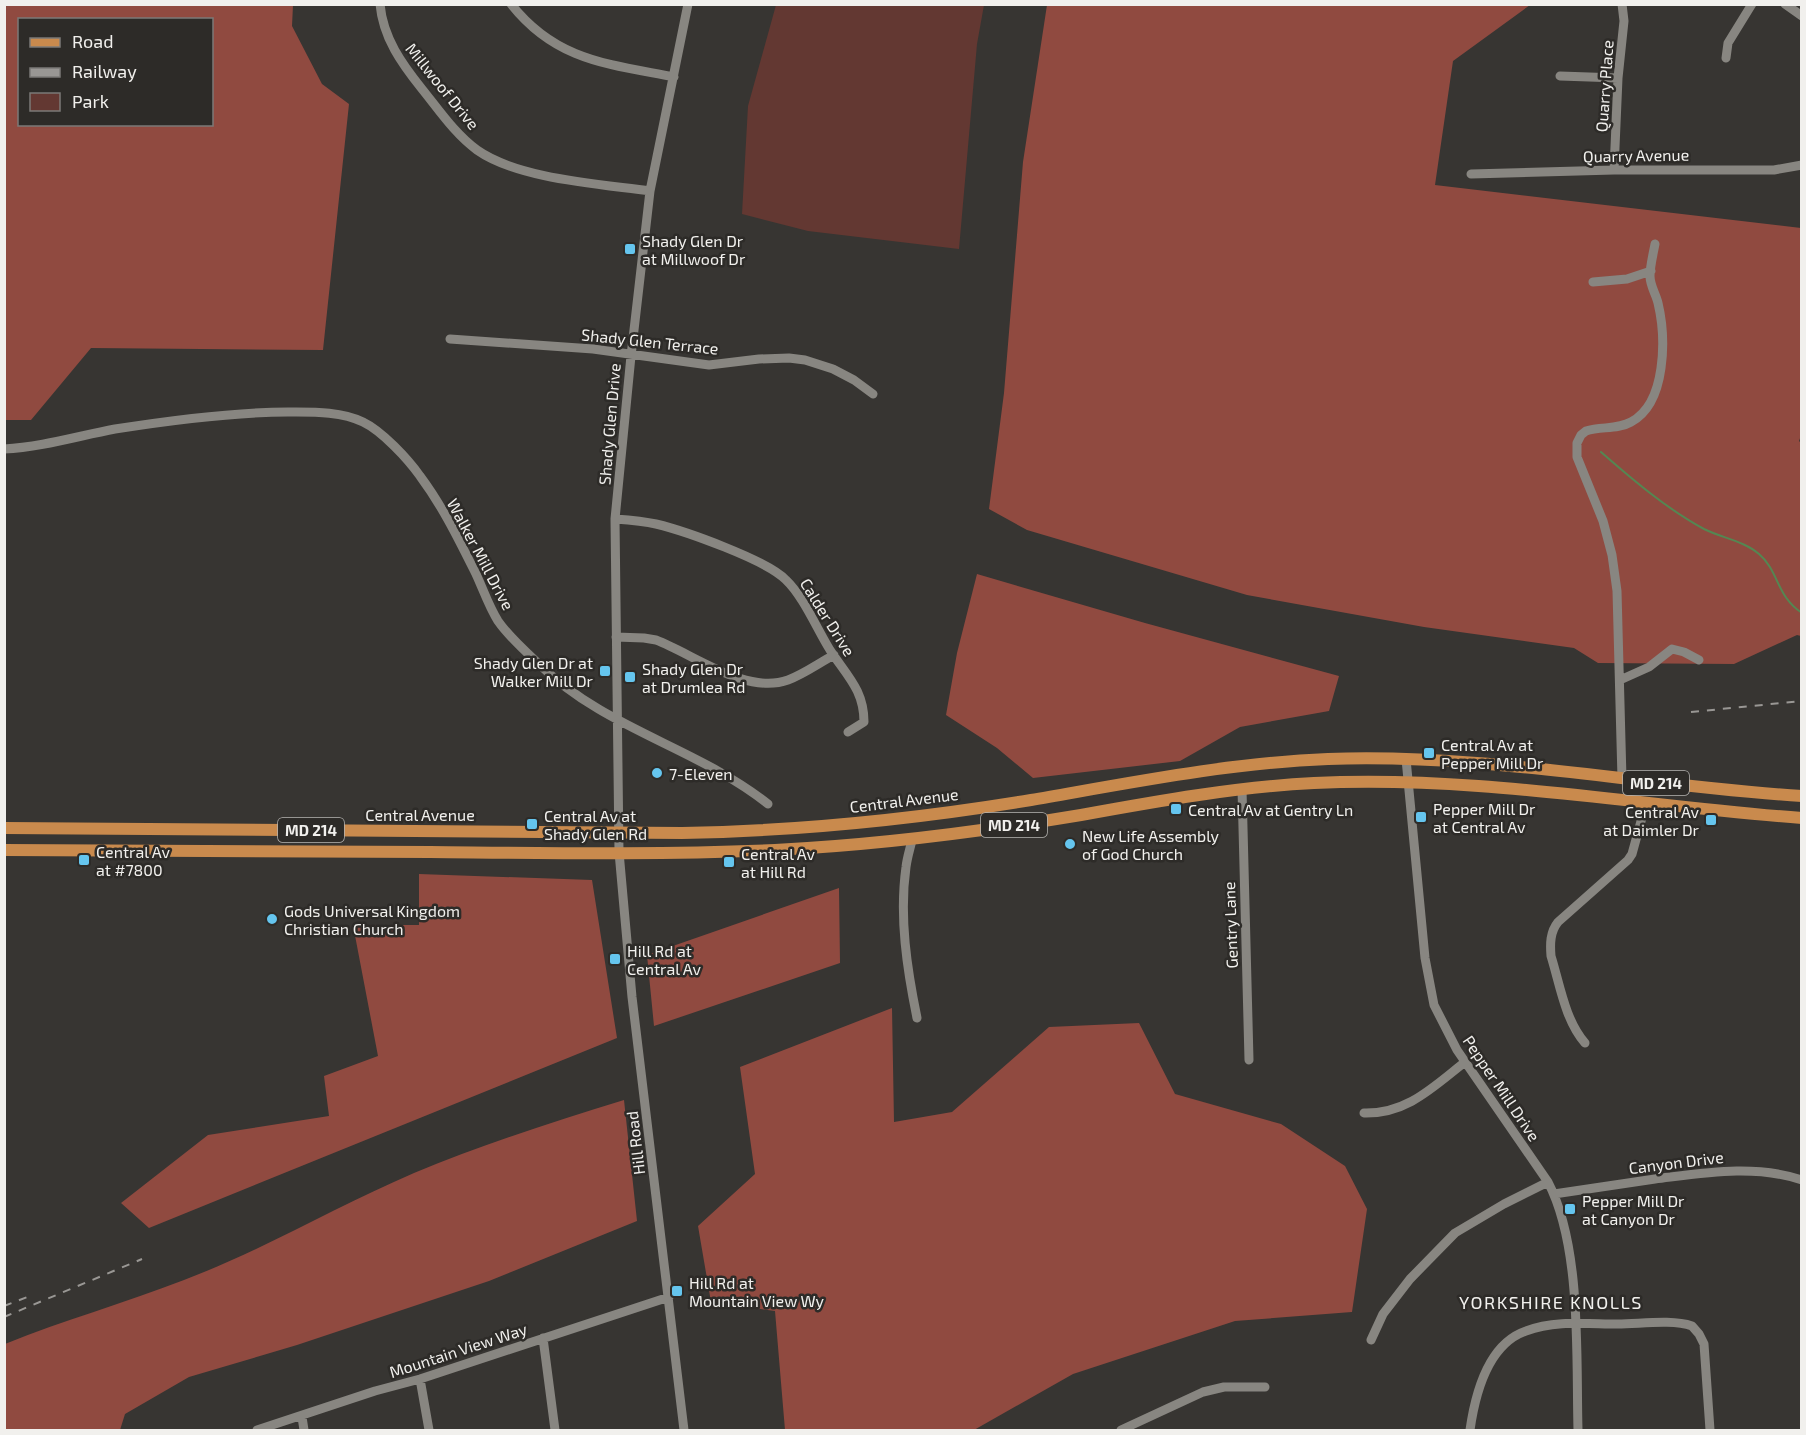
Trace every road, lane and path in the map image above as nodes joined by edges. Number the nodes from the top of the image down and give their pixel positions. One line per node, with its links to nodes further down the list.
1 (380, 4): 15 (street, Millwoof Drive)
2 (511, 4): 10 (street)
3 (688, 4): 10 (street, Shady Glen Drive)
4 (1622, 4): 11 (street, Quarry Place)
5 (1752, 4): 8 (street)
6 (1785, 4): 7 (street)
7 (1802, 16)
8 (1726, 57)
9 (1560, 76): 11 (street)
10 (674, 77): 15 (street, Shady Glen Drive)
11 (1618, 78): 13 (street, Quarry Place)
12 (1802, 165): 13 (street, Quarry Avenue)
13 (1614, 170): 14 (street, Quarry Avenue)
14 (1471, 174)
15 (650, 191): 20 (street, Shady Glen Drive)
16 (1655, 244): 17 (street)
17 (1651, 271): 18 (street); 27 (street)
18 (1593, 282)
19 (450, 339): 20 (street, Shady Glen Terrace)
20 (631, 356): 21 (street, Shady Glen Terrace); 23 (street, Shady Glen Drive)
21 (873, 394)
22 (4, 449): 28 (street, Walker Mill Drive)
23 (615, 519): 24 (street, Shady Glen Drive); 25 (street, Calder Drive)
24 (616, 637): 25 (street); 28 (street, Shady Glen Drive)
25 (834, 655): 29 (street, Calder Drive)
26 (1699, 660): 27 (street)
27 (1620, 680): 31 (street)
28 (616, 720): 35 (street, Walker Mill Drive); 39 (street, Shady Glen Drive)
29 (848, 732)
30 (1406, 759): 31 (main road, Central Avenue / MD 214); 32 (street, Pepper Mill Drive); 39 (main road, Central Avenue / MD 214)
31 (1622, 779): 34 (main road, Central Avenue / MD 214)
32 (1408, 781): 33 (main road, MD 214); 36 (main road, MD 214); 46 (street, Pepper Mill Drive)
33 (1242, 789): 40 (main road, MD 214); 45 (street, Gentry Lane)
34 (1802, 796)
35 (768, 804)
36 (1646, 804): 37 (main road, MD 214); 44 (street)
37 (1802, 818)
38 (4, 828): 39 (main road, Central Avenue / MD 214)
39 (618, 831): 42 (street, Shady Glen Drive)
40 (912, 840): 42 (main road, MD 214); 43 (street)
41 (4, 850): 42 (main road, MD 214)
42 (619, 852): 51 (street, Hill Road)
43 (917, 1018)
44 (1585, 1043)
45 (1250, 1060)
46 (1465, 1062): 47 (street); 49 (street, Pepper Mill Drive)
47 (1364, 1113)
48 (1802, 1180): 50 (street, Canyon Drive)
49 (1548, 1182): 50 (street, Pepper Mill Drive); 54 (street)
50 (1554, 1194): 52 (street, Pepper Mill Drive)
51 (669, 1297): 53 (street, Mountain View Way); 62 (street, Hill Road)
52 (1575, 1324): 64 (street); 65 (street, Pepper Mill Drive); 66 (street)
53 (543, 1338): 55 (street, Mountain View Way); 61 (street)
54 (1371, 1340)
55 (420, 1379): 57 (street, Mountain View Way); 60 (street)
56 (1265, 1387): 63 (street)
57 (302, 1417): 58 (street, Mountain View Way); 59 (street)
58 (257, 1431)
59 (304, 1431)
60 (429, 1431)
61 (555, 1431)
62 (684, 1431)
63 (1121, 1431)
64 (1470, 1431)
65 (1578, 1431)
66 (1710, 1431)

